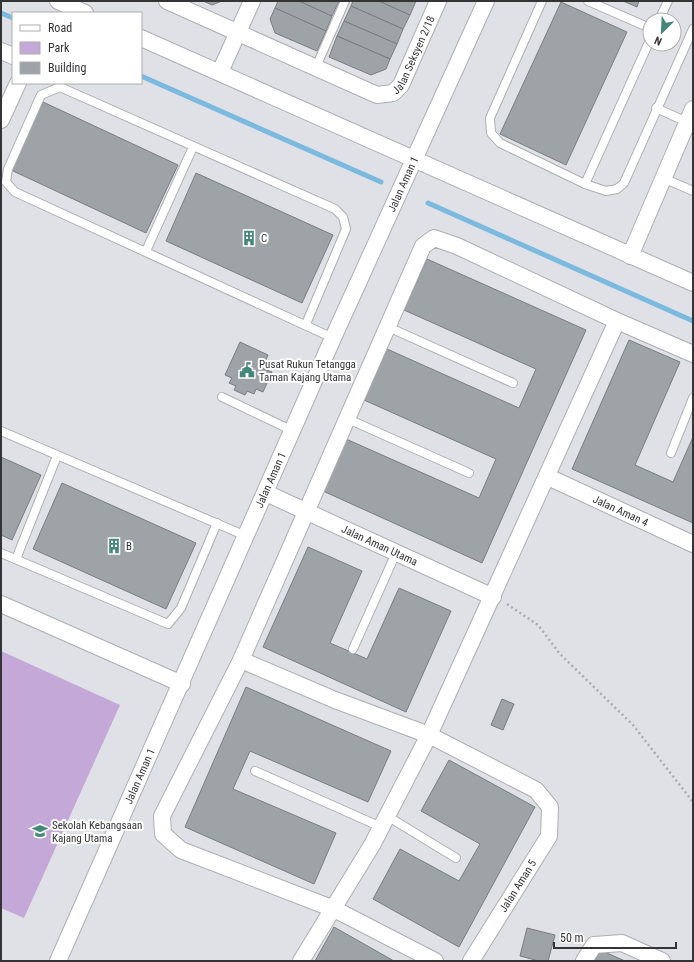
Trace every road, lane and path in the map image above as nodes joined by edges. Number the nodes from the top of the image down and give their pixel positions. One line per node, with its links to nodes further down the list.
1 (54, 1): 11 (street)
2 (58, 1): 12 (street)
3 (167, 1): 16 (street)
4 (252, 1): 16 (street)
5 (345, 1): 21 (lane)
6 (438, 1): 21 (street, Jalan Seksyen 2/18)
7 (486, 1): 28 (street, Jalan Aman 1)
8 (542, 1): 30 (lane)
9 (588, 1): 14 (lane)
10 (668, 1): 13 (lane)
11 (49, 12)
12 (83, 12)
13 (663, 12)
14 (642, 25)
15 (693, 29): 24 (lane)
16 (238, 32): 21 (street); 22 (street)
17 (142, 38): 22 (street)
18 (1, 51): 20 (street)
19 (645, 52): 30 (lane)
20 (12, 56)
21 (316, 67)
22 (220, 72): 28 (street)
23 (18, 84): 26 (street)
24 (656, 108): 25 (lane); 30 (lane)
25 (690, 116): 29 (street)
26 (1, 120)
27 (193, 147): 32 (lane); 32 (lane); 36 (lane)
28 (414, 160): 33 (street); 38 (street, Jalan Aman 1)
29 (663, 178): 31 (lane); 33 (street)
30 (585, 184)
31 (693, 191)
32 (146, 251): 36 (lane)
33 (630, 256): 34 (street)
34 (693, 284)
35 (618, 321): 37 (street); 39 (street); 49 (street)
36 (306, 324): 38 (lane)
37 (388, 327): 40 (lane); 43 (street)
38 (333, 338): 45 (street, Jalan Aman 1)
39 (693, 354)
40 (514, 383)
41 (222, 397): 45 (lane)
42 (693, 398): 46 (lane)
43 (348, 419): 48 (lane); 51 (street)
44 (1, 431): 47 (lane)
45 (293, 431): 50 (street, Jalan Aman 1)
46 (670, 453)
47 (58, 456): 52 (lane); 57 (lane)
48 (470, 473)
49 (548, 477): 54 (street, Jalan Aman 4); 58 (street)
50 (266, 493): 51 (street, Jalan Aman Utama); 53 (street, Jalan Aman 1)
51 (307, 512): 56 (street, Jalan Aman Utama); 61 (street)
52 (217, 523): 53 (lane); 57 (lane)
53 (246, 536): 62 (street, Jalan Aman 1)
54 (693, 544)
55 (1, 553): 57 (lane)
56 (396, 553): 58 (street, Jalan Aman Utama); 60 (lane)
57 (16, 559)
58 (492, 597): 63 (street); 65 (path)
59 (1, 604): 62 (street)
60 (353, 650)
61 (241, 660): 63 (street); 68 (street)
62 (182, 684): 69 (street, Jalan Aman 1)
63 (429, 735): 66 (street); 72 (street, Jalan Aman 5)
64 (255, 771): 66 (lane)
65 (693, 802)
66 (384, 822): 67 (lane); 68 (street)
67 (456, 858)
68 (334, 910): 70 (street); 71 (street)
69 (58, 961)
70 (301, 961)
71 (435, 961)
72 (471, 961)
73 (584, 961): 74 (street)
74 (662, 961)

